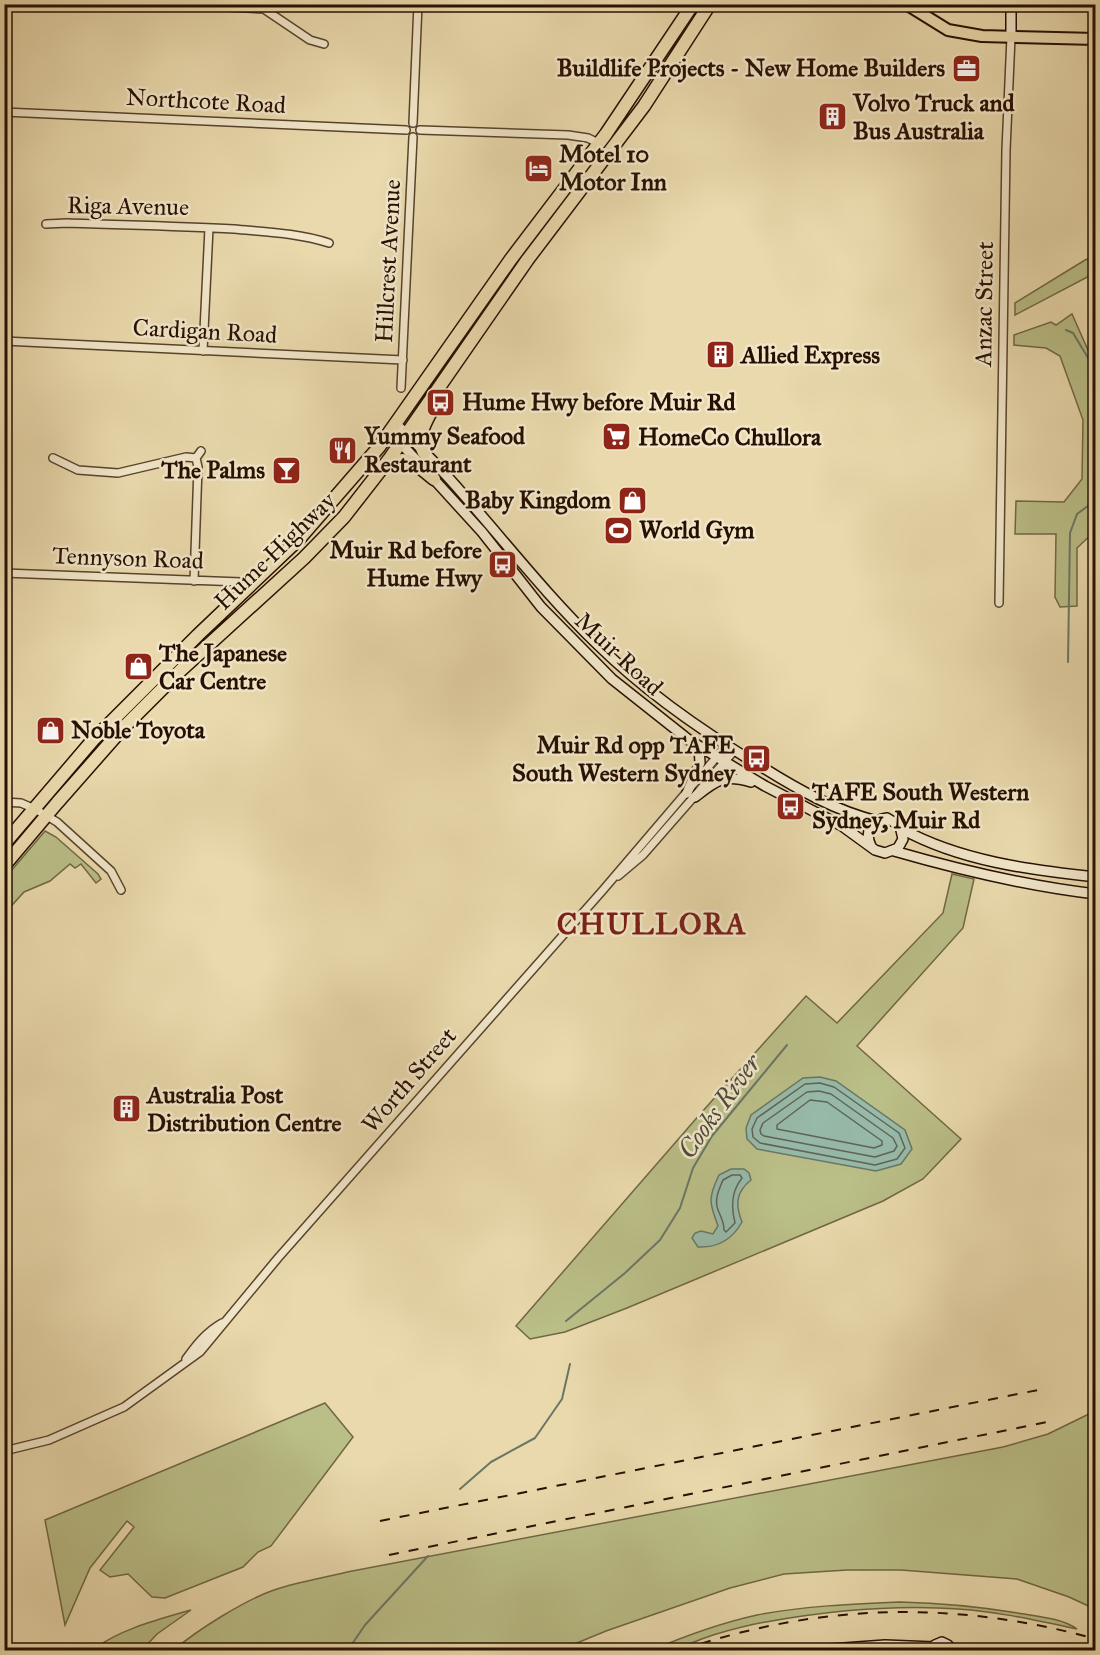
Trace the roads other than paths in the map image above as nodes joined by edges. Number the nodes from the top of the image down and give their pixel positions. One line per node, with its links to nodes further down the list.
1 (168, 4): 9 (street)
2 (418, 4): 11 (street)
3 (693, 4): 15 (highway, Hume Highway)
4 (710, 4): 22 (highway, Hume Highway)
5 (906, 4): 7 (main road)
6 (1011, 4): 7 (street, Anzac Street)
7 (1011, 37): 8 (main road); 35 (street, Anzac Street)
8 (1095, 39)
9 (324, 44)
10 (4, 112): 12 (street, Northcote Road)
11 (413, 123): 12 (street); 13 (street)
12 (406, 130): 14 (street)
13 (420, 130): 14 (street); 15 (street)
14 (413, 137): 21 (street, Hillcrest Avenue)
15 (598, 143): 24 (highway, Hume Highway)
16 (46, 225): 17 (street, Riga Avenue)
17 (209, 228): 18 (street, Riga Avenue); 20 (street, Riga Avenue)
18 (329, 243)
19 (4, 341): 20 (street, Cardigan Road)
20 (203, 351): 21 (street, Cardigan Road)
21 (403, 360): 23 (street, Hillcrest Avenue)
22 (455, 364): 25 (highway, Hume Highway); 27 (highway)
23 (401, 388)
24 (393, 428): 25 (street, Muir Road); 34 (highway, Hume Highway)
25 (404, 438): 27 (street, Muir Road); 30 (highway, Hume Highway); 31 (street, Muir Road)
26 (201, 451): 29 (street)
27 (424, 453): 37 (street, Muir Road)
28 (53, 458): 29 (street)
29 (196, 458): 33 (street)
30 (374, 479): 31 (highway); 43 (highway, Hume Highway)
31 (434, 479): 36 (street, Muir Road)
32 (4, 573): 33 (street, Tennyson Road)
33 (194, 581): 34 (street, Tennyson Road)
34 (250, 586): 42 (highway, Hume Highway)
35 (999, 603)
36 (699, 746): 38 (street, Muir Road); 40 (street)
37 (730, 748): 38 (street, Worth Street); 44 (street, Muir Road)
38 (722, 760): 39 (street, Muir Road); 40 (street, Worth Street)
39 (765, 786): 40 (street); 47 (street, Muir Road)
40 (691, 795): 53 (street, Worth Street)
41 (4, 802): 42 (street)
42 (35, 809): 43 (street); 46 (highway, Hume Highway)
43 (46, 815): 49 (highway, Hume Highway); 51 (street)
44 (877, 821): 45 (street); 47 (street)
45 (902, 829): 48 (street); 50 (street)
46 (4, 844)
47 (871, 846): 48 (street)
48 (894, 851): 52 (street)
49 (4, 866)
50 (1095, 877)
51 (121, 890)
52 (1095, 894)
53 (4, 1451)
54 (934, 1648): 55 (street); 56 (street)
55 (816, 1650)
56 (950, 1650): 57 (street)
57 (975, 1650)

